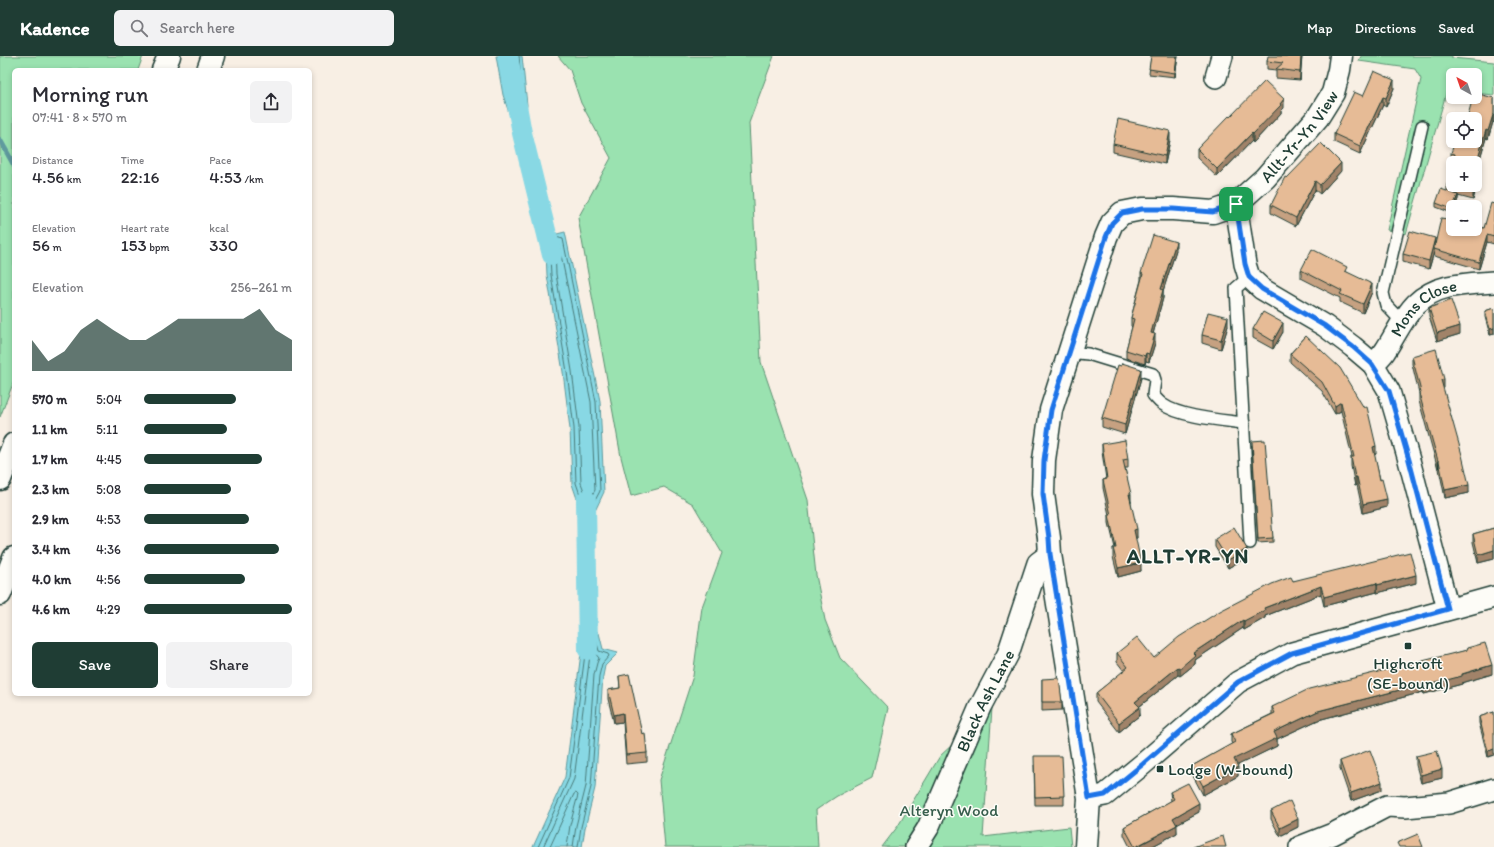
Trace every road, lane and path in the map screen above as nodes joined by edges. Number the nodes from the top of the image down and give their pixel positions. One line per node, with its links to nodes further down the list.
1 (169, 56): 5 (main road)
2 (213, 56): 6 (main road)
3 (1222, 56): 7 (street)
4 (1341, 56): 9 (main road, Allt-Yr-Yn View)
5 (164, 68)
6 (209, 68)
7 (1216, 77)
8 (1422, 126): 12 (lane)
9 (1236, 204): 10 (street); 13 (main road, Allt-Yr-Yn View)
10 (1249, 277): 14 (street); 15 (lane)
11 (1494, 282): 12 (street, Mons Close)
12 (1403, 323): 14 (street, Mons Close)
13 (1068, 352): 15 (lane); 19 (main road, Allt-Yr-Yn View)
14 (1372, 364): 23 (street)
15 (1244, 423): 18 (lane)
16 (12, 449): 17 (main road)
17 (0, 479)
18 (1250, 543)
19 (1050, 554): 25 (main road, Allt-Yr-Yn View); 26 (street, Black Ash Lane)
20 (12, 563): 21 (main road)
21 (0, 594)
22 (1493, 600): 23 (street)
23 (1448, 609): 25 (street)
24 (1494, 790): 28 (street)
25 (1089, 798): 27 (main road, Allt-Yr-Yn View)
26 (916, 847)
27 (1086, 847)
28 (1300, 847)

